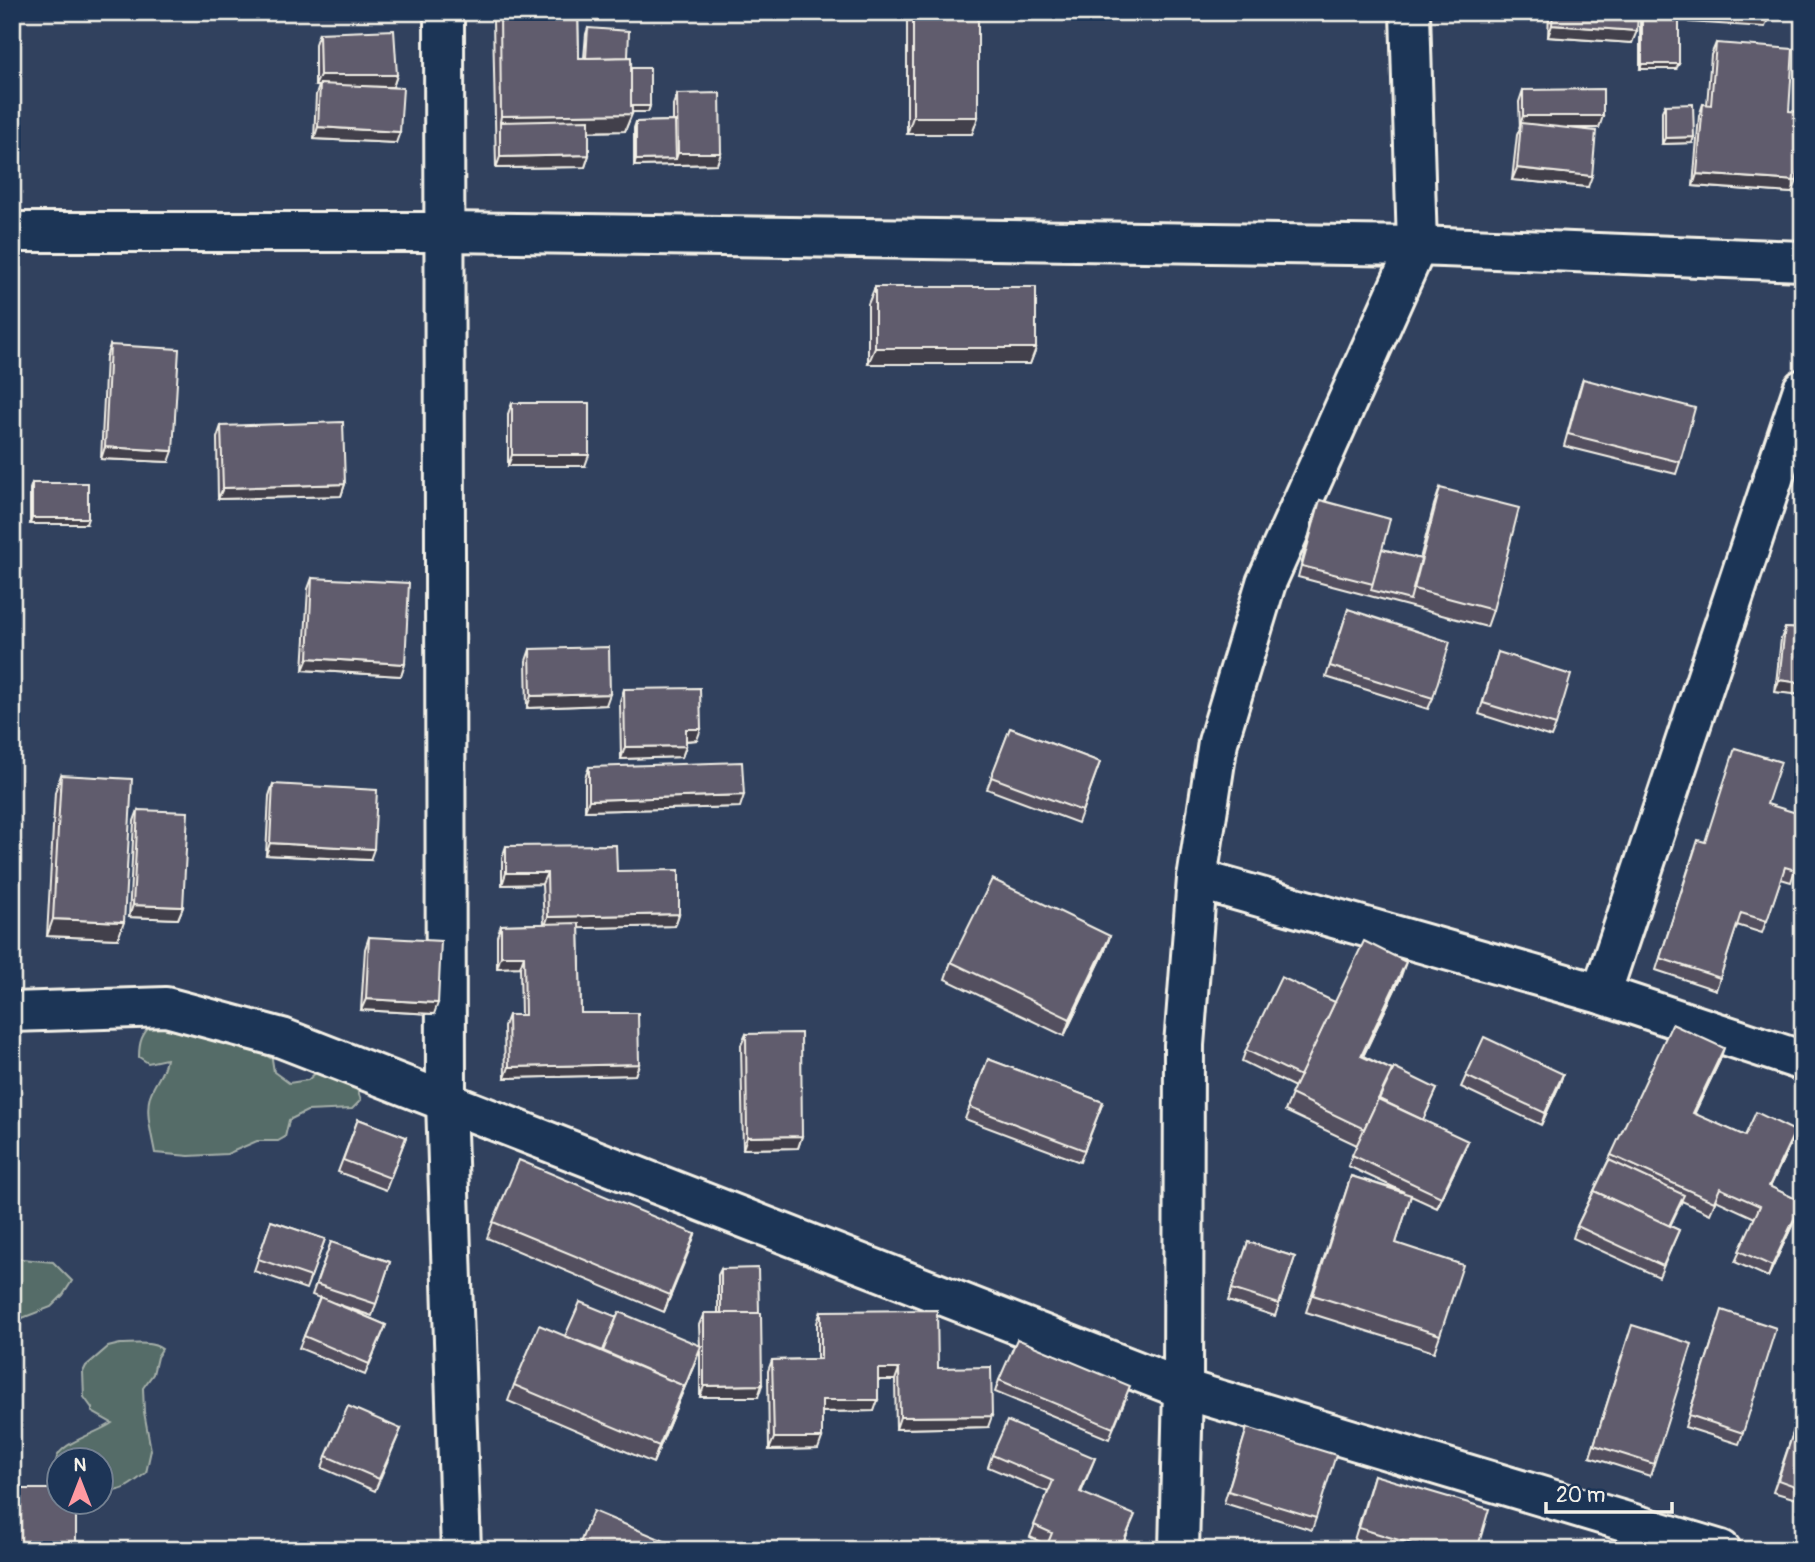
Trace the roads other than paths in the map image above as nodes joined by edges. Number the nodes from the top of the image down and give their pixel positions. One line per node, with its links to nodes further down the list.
1 (444, 12): 4 (street)
2 (1410, 12): 5 (street)
3 (12, 232): 4 (street)
4 (444, 232): 5 (street); 12 (street)
5 (1417, 246): 6 (street); 8 (street)
6 (1803, 261)
7 (1803, 389): 9 (street)
8 (1197, 879): 9 (street); 13 (street)
9 (1601, 994): 11 (street)
10 (12, 1013): 12 (street)
11 (1803, 1061)
12 (446, 1102): 13 (street); 14 (street)
13 (1183, 1389): 15 (street); 16 (street)
14 (461, 1550)
15 (1179, 1550)
16 (1721, 1550)

